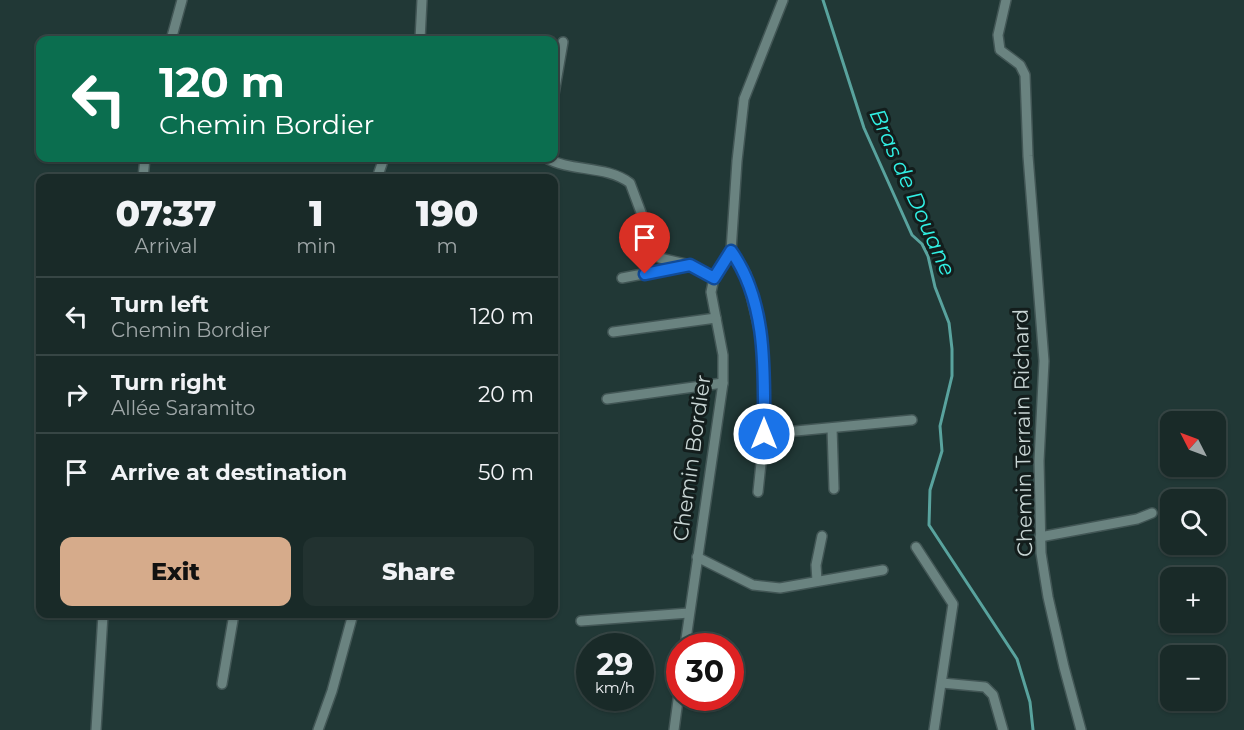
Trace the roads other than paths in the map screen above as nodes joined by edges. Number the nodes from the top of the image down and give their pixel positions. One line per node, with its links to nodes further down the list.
1 (182, 0): 5 (street)
2 (422, 0): 6 (street)
3 (783, 0): 10 (street)
4 (1006, 0): 25 (street, Chemin Terrain Richard)
5 (172, 36)
6 (420, 36)
7 (563, 42): 8 (street)
8 (558, 71)
9 (556, 162): 11 (street)
10 (731, 251): 13 (street); 20 (street)
11 (690, 265): 12 (street); 13 (street)
12 (622, 278)
13 (714, 278): 14 (street, Chemin Bordier)
14 (716, 318): 15 (street); 16 (street, Chemin Bordier)
15 (613, 332)
16 (723, 383): 17 (street); 27 (street, Chemin Bordier)
17 (607, 399)
18 (912, 420): 19 (street)
19 (832, 428): 20 (street); 21 (street)
20 (764, 434): 22 (street)
21 (834, 489)
22 (758, 492)
23 (1152, 513): 25 (street)
24 (822, 536): 29 (street)
25 (1040, 537): 44 (street, Chemin Terrain Richard)
26 (916, 548): 36 (street)
27 (696, 557): 29 (street); 30 (street, Chemin Bordier)
28 (883, 570): 29 (street)
29 (817, 581)
30 (689, 613): 34 (street); 35 (street, Chemin Bordier)
31 (103, 618): 39 (street)
32 (233, 618): 37 (street)
33 (352, 618): 40 (street)
34 (581, 621)
35 (687, 633)
36 (942, 683): 42 (street); 43 (street)
37 (222, 684)
38 (677, 711): 41 (street)
39 (96, 730)
40 (318, 730)
41 (674, 730)
42 (934, 730)
43 (1003, 730)
44 (1081, 730)

